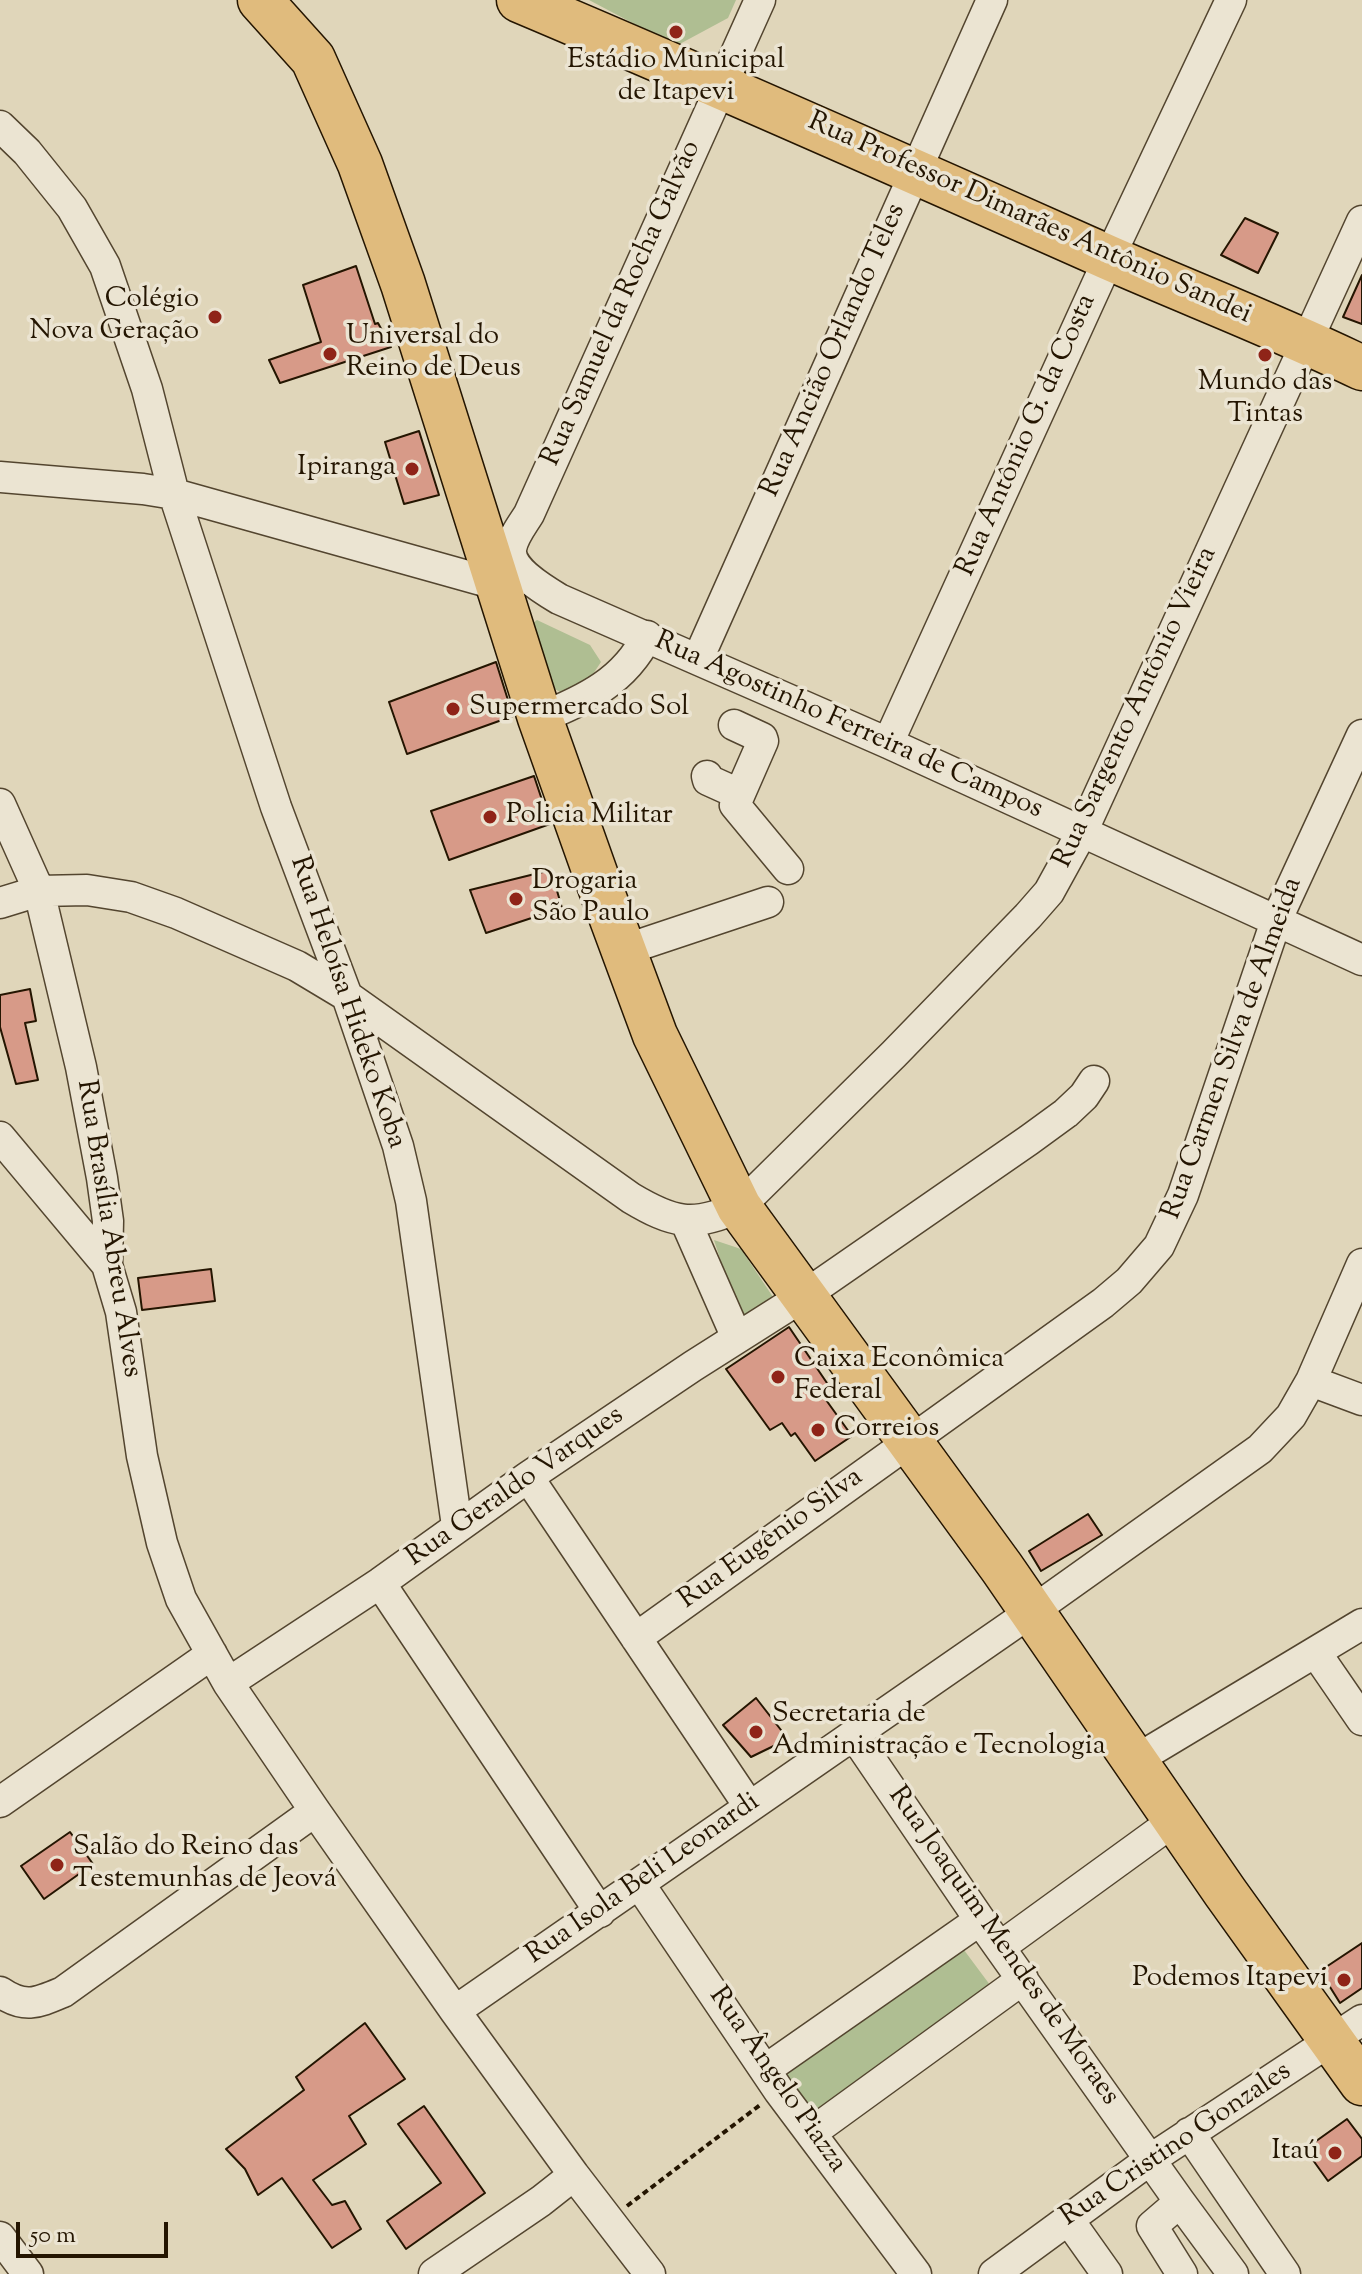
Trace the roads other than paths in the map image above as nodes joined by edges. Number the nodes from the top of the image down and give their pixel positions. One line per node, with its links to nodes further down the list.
1 (260, 0): 8 (highway)
2 (284, 0): 8 (highway)
3 (519, 0): 9 (highway, Rua Professor Dimarães Antônio Sandei)
4 (745, 0): 9 (street, Rua Samuel da Rocha Galvão)
5 (760, 0): 9 (street, Rua Samuel da Rocha Galvão)
6 (992, 0): 11 (street, Rua Ancião Orlando Teles)
7 (1231, 0): 13 (street, Rua Antônio G. da Costa)
8 (313, 59): 18 (highway)
9 (714, 82): 11 (highway, Rua Professor Dimarães Antônio Sandei); 18 (street, Rua Samuel da Rocha Galvão)
10 (0, 126): 17 (street, Rua Heloísa Hideko Koba)
11 (915, 170): 13 (highway, Rua Professor Dimarães Antônio Sandei); 20 (street, Rua Ancião Orlando Teles)
12 (1362, 221): 14 (street, Rua Sargento Antônio Vieira)
13 (1109, 258): 14 (highway, Rua Professor Dimarães Antônio Sandei); 24 (street, Rua Antônio G. da Costa)
14 (1307, 341): 15 (highway, Rua Professor Dimarães Antônio Sandei); 28 (street, Rua Sargento Antônio Vieira)
15 (1362, 368)
16 (0, 477): 17 (street)
17 (174, 494): 18 (street); 36 (street, Rua Heloísa Hideko Koba)
18 (507, 574): 19 (street, Rua Agostinho Ferreira de Campos); 21 (highway)
19 (647, 636): 20 (street, Rua Agostinho Ferreira de Campos); 21 (street)
20 (698, 659): 24 (street, Rua Agostinho Ferreira de Campos)
21 (540, 718): 34 (highway)
22 (734, 725): 26 (street)
23 (1362, 735): 33 (street, Rua Carmen Silva de Almeida)
24 (888, 743): 28 (street, Rua Agostinho Ferreira de Campos)
25 (707, 776): 26 (street)
26 (739, 794): 29 (street)
27 (0, 804): 30 (street, Rua Brasília Abreu Alves)
28 (1082, 832): 33 (street, Rua Agostinho Ferreira de Campos); 39 (street, Rua Sargento Antônio Vieira)
29 (788, 869)
30 (39, 891): 32 (street); 36 (street); 42 (street, Rua Brasília Abreu Alves)
31 (768, 902): 34 (street)
32 (0, 903)
33 (1276, 921): 35 (street, Rua Agostinho Ferreira de Campos); 47 (street, Rua Carmen Silva de Almeida)
34 (624, 950): 39 (highway)
35 (1362, 960)
36 (347, 996): 40 (street); 49 (street, Rua Heloísa Hideko Koba)
37 (1094, 1081): 43 (street, Rua Geraldo Varques)
38 (0, 1137): 42 (street)
39 (739, 1207): 40 (street); 43 (highway)
40 (686, 1222): 44 (street)
41 (1362, 1264): 45 (street, Rua Isola Beli Leonardi)
42 (107, 1265): 55 (street, Rua Brasília Abreu Alves)
43 (805, 1295): 44 (street, Rua Geraldo Varques); 47 (highway)
44 (737, 1338): 48 (street, Rua Geraldo Varques)
45 (1311, 1381): 46 (street); 51 (street, Rua Isola Beli Leonardi)
46 (1362, 1400)
47 (908, 1443): 51 (highway); 53 (street, Rua Eugênio Silva)
48 (528, 1477): 49 (street, Rua Geraldo Varques); 53 (street)
49 (457, 1526): 50 (street, Rua Geraldo Varques)
50 (380, 1583): 56 (street, Rua Geraldo Varques); 65 (street)
51 (1031, 1612): 58 (street, Rua Isola Beli Leonardi); 59 (highway)
52 (1362, 1624): 54 (street)
53 (636, 1638): 61 (street)
54 (1316, 1653): 57 (street); 59 (street)
55 (212, 1654): 56 (street, Rua Brasília Abreu Alves); 60 (street)
56 (228, 1683): 62 (street, Rua Brasília Abreu Alves)
57 (1362, 1720)
58 (854, 1735): 61 (street, Rua Isola Beli Leonardi); 66 (street, Rua Joaquim Mendes de Moraes)
59 (1134, 1761): 63 (highway)
60 (0, 1802)
61 (749, 1806): 64 (street, Rua Isola Beli Leonardi)
62 (315, 1811): 69 (street); 70 (street, Rua Brasília Abreu Alves)
63 (1175, 1820): 67 (street); 71 (highway)
64 (640, 1885): 65 (street, Rua Isola Beli Leonardi); 72 (street, Rua Ângelo Piazza)
65 (600, 1912): 70 (street, Rua Isola Beli Leonardi)
66 (980, 1920): 67 (street, Rua Joaquim Mendes de Moraes); 72 (street)
67 (1000, 1947): 68 (street, Rua Joaquim Mendes de Moraes)
68 (1023, 1979): 74 (street); 76 (street, Rua Joaquim Mendes de Moraes)
69 (0, 1992)
70 (455, 2011): 77 (street, Rua Brasília Abreu Alves)
71 (1347, 2030): 73 (highway); 75 (street, Rua Cristino Gonzales)
72 (772, 2080): 74 (street, Rua Ângelo Piazza)
73 (1362, 2083)
74 (811, 2133): 84 (street, Rua Ângelo Piazza)
75 (1189, 2133): 76 (street, Rua Cristino Gonzales); 89 (street)
76 (1151, 2159): 78 (street, Rua Joaquim Mendes de Moraes); 79 (street, Rua Cristino Gonzales)
77 (574, 2175): 82 (street); 83 (street, Rua Brasília Abreu Alves)
78 (1180, 2202): 87 (street); 88 (street, Rua Joaquim Mendes de Moraes)
79 (1068, 2219): 85 (street, Rua Cristino Gonzales); 86 (street)
80 (0, 2237): 81 (street)
81 (28, 2274)
82 (435, 2274)
83 (650, 2274)
84 (916, 2274)
85 (994, 2274)
86 (1107, 2274)
87 (1182, 2274)
88 (1233, 2274)
89 (1285, 2274)

